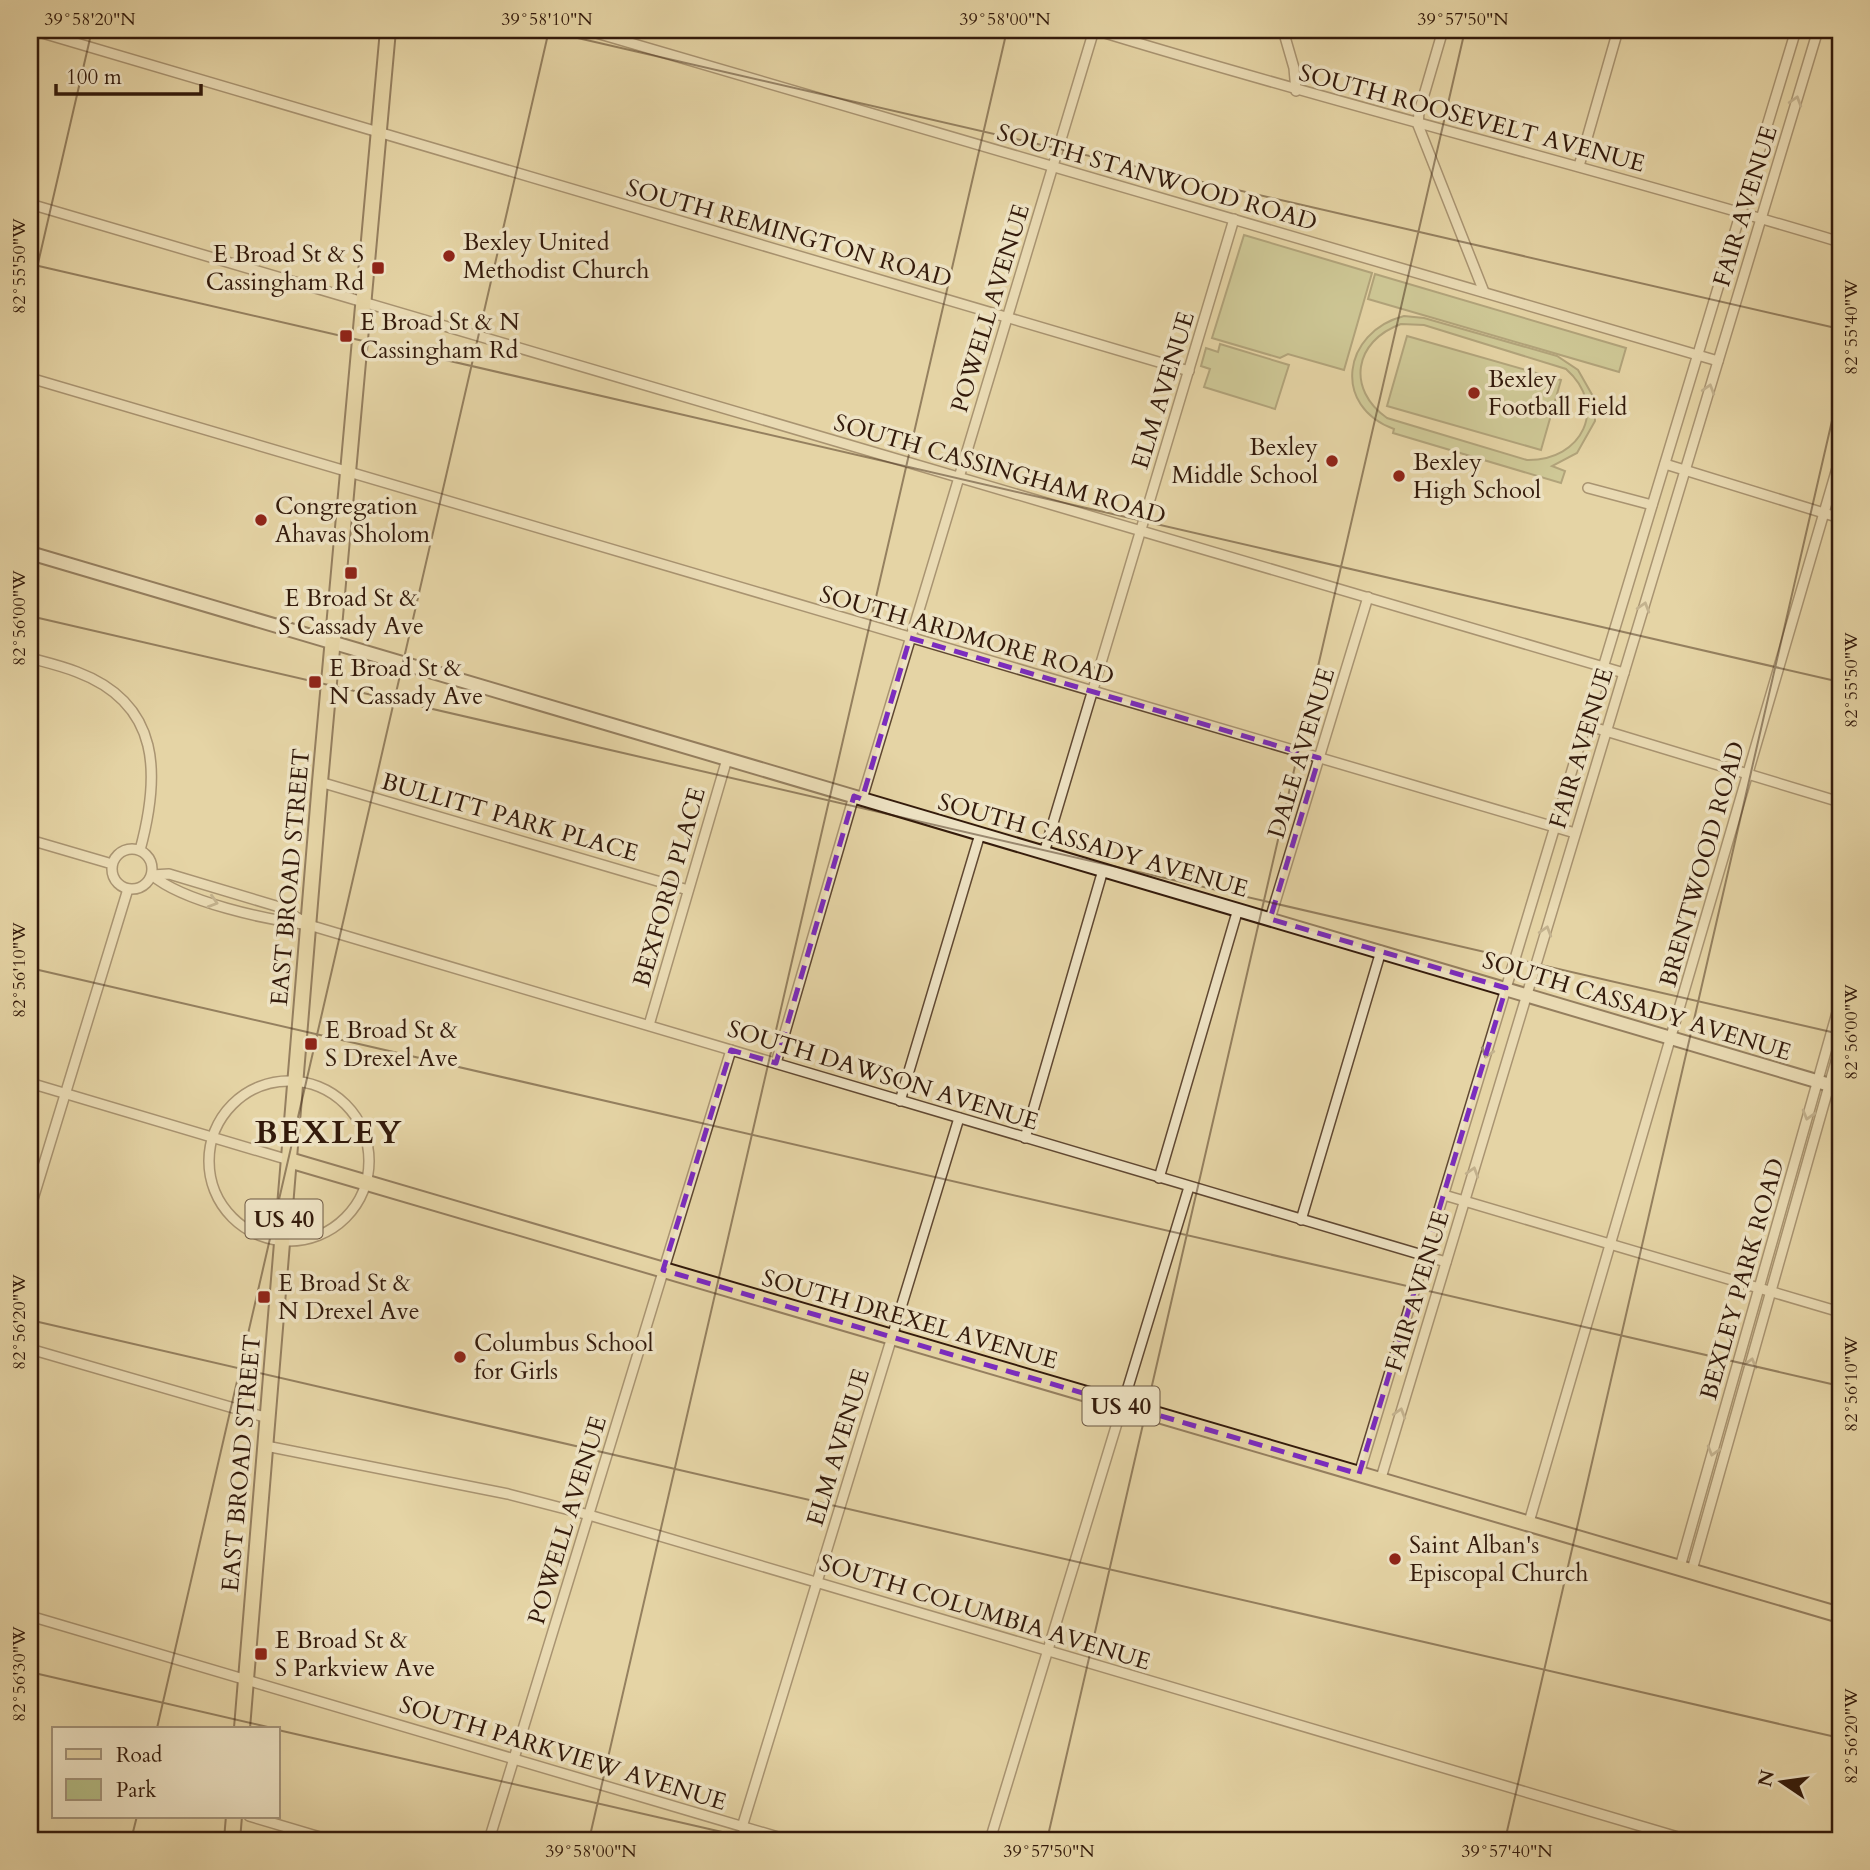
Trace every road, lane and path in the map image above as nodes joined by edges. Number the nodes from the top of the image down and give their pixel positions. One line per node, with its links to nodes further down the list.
1 (32, 30): 12 (street, SOUTH REMINGTON ROAD)
2 (388, 30): 12 (main road, EAST BROAD STREET)
3 (586, 30): 13 (street, SOUTH STANWOOD ROAD)
4 (1094, 30): 10 (street, SOUTH ROOSEVELT AVENUE); 13 (street, POWELL AVENUE)
5 (1283, 30): 10 (street)
6 (1443, 30): 11 (street)
7 (1618, 30): 14 (street)
8 (1797, 30): 16 (street, FAIR AVENUE)
9 (1818, 30): 17 (street, FAIR AVENUE, one-way to 9)
10 (1296, 91): 11 (street, SOUTH ROOSEVELT AVENUE)
11 (1418, 125): 14 (street, SOUTH ROOSEVELT AVENUE); 20 (street)
12 (379, 132): 21 (main road, EAST BROAD STREET); 22 (street, SOUTH REMINGTON ROAD)
13 (1053, 166): 18 (street, SOUTH STANWOOD ROAD); 22 (street, POWELL AVENUE)
14 (1579, 166): 16 (street, SOUTH ROOSEVELT AVENUE)
15 (30, 204): 21 (street, SOUTH CASSINGHAM ROAD)
16 (1741, 212): 17 (street, SOUTH ROOSEVELT AVENUE); 23 (street, FAIR AVENUE)
17 (1761, 218): 19 (street, SOUTH ROOSEVELT AVENUE); 24 (street, FAIR AVENUE)
18 (1234, 219): 20 (street, SOUTH STANWOOD ROAD); 25 (street, ELM AVENUE)
19 (1840, 242)
20 (1483, 292): 23 (street, SOUTH STANWOOD ROAD)
21 (364, 303): 30 (main road, EAST BROAD STREET); 31 (street, SOUTH CASSINGHAM ROAD)
22 (1007, 317): 25 (street, SOUTH REMINGTON ROAD); 31 (street, POWELL AVENUE)
23 (1698, 355): 24 (street, SOUTH STANWOOD ROAD); 28 (street, FAIR AVENUE)
24 (1718, 361): 29 (street, FAIR AVENUE, one-way to 24)
25 (1189, 371): 36 (street, ELM AVENUE)
26 (30, 378): 30 (street, SOUTH ARDMORE ROAD)
27 (1840, 458): 34 (street, BRENTWOOD ROAD)
28 (1665, 464): 29 (street); 33 (street, FAIR AVENUE)
29 (1685, 470): 34 (street); 43 (street, FAIR AVENUE, one-way to 29)
30 (348, 473): 39 (street, SOUTH ARDMORE ROAD); 40 (main road, EAST BROAD STREET)
31 (958, 478): 36 (street, SOUTH CASSINGHAM ROAD); 39 (street, POWELL AVENUE)
32 (1588, 488): 33 (street)
33 (1653, 505): 42 (street, FAIR AVENUE)
34 (1824, 513): 35 (street); 49 (street, BRENTWOOD ROAD)
35 (1840, 518)
36 (1141, 531): 38 (street, SOUTH CASSINGHAM ROAD); 44 (street, ELM AVENUE)
37 (30, 553): 40 (street, SOUTH CASSADY AVENUE)
38 (1368, 597): 42 (street, SOUTH CASSINGHAM ROAD); 47 (street, DALE AVENUE)
39 (909, 638): 44 (street, SOUTH ARDMORE ROAD); 51 (street, POWELL AVENUE)
40 (333, 643): 48 (street, SOUTH CASSADY AVENUE); 50 (main road, EAST BROAD STREET)
41 (30, 658): 57 (street)
42 (1604, 667): 43 (street, SOUTH CASSINGHAM ROAD); 45 (street, FAIR AVENUE)
43 (1624, 673): 46 (street, FAIR AVENUE)
44 (1093, 692): 47 (street, SOUTH ARDMORE ROAD); 58 (street, ELM AVENUE)
45 (1586, 725): 46 (street); 53 (street, FAIR AVENUE)
46 (1606, 732): 49 (street); 54 (street, FAIR AVENUE)
47 (1319, 758): 53 (street, SOUTH ARDMORE ROAD); 65 (street, DALE AVENUE)
48 (727, 759): 51 (street, SOUTH CASSADY AVENUE); 63 (street, BEXFORD PLACE)
49 (1748, 775): 52 (street); 72 (street, BRENTWOOD ROAD)
50 (320, 782): 63 (street, BULLITT PARK PLACE); 66 (main road, EAST BROAD STREET)
51 (858, 797): 55 (street, SOUTH CASSADY AVENUE); 75 (street, POWELL AVENUE)
52 (1840, 802)
53 (1555, 827): 54 (street, SOUTH ARDMORE ROAD); 68 (street, FAIR AVENUE)
54 (1576, 833): 69 (street, FAIR AVENUE, one-way to 54)
55 (980, 834): 58 (street, SOUTH CASSADY AVENUE); 80 (street)
56 (30, 840): 59 (street)
57 (140, 850): 59 (street); 61 (street)
58 (1044, 853): 60 (street, SOUTH CASSADY AVENUE)
59 (112, 864): 62 (street)
60 (1103, 870): 64 (street, SOUTH CASSADY AVENUE); 83 (street)
61 (152, 875): 62 (street); 66 (street); 66 (street, one-way to 66)
62 (128, 889): 79 (street)
63 (688, 890): 71 (street, BEXFORD PLACE)
64 (1238, 909): 65 (street, SOUTH CASSADY AVENUE); 85 (street)
65 (1270, 919): 67 (street, SOUTH CASSADY AVENUE)
66 (309, 925): 71 (street, SOUTH DAWSON AVENUE); 76 (main road, EAST BROAD STREET)
67 (1381, 951): 68 (street, SOUTH CASSADY AVENUE); 91 (street)
68 (1506, 988): 69 (street, SOUTH CASSADY AVENUE); 88 (street, FAIR AVENUE, one-way to 88)
69 (1527, 994): 72 (street, SOUTH CASSADY AVENUE); 89 (street, FAIR AVENUE, one-way to 69)
70 (1840, 1002): 78 (street, BEXLEY PARK ROAD)
71 (649, 1025): 74 (street, SOUTH DAWSON AVENUE)
72 (1671, 1038): 78 (street, SOUTH CASSADY AVENUE); 93 (street, BRENTWOOD ROAD)
73 (1840, 1047): 78 (street, BEXLEY PARK ROAD)
74 (731, 1050): 75 (street, SOUTH DAWSON AVENUE); 96 (street, POWELL AVENUE)
75 (776, 1063): 80 (street, SOUTH DAWSON AVENUE)
76 (296, 1081): 82 (street); 84 (main road, EAST BROAD STREET); 86 (street)
77 (30, 1083): 79 (street)
78 (1829, 1085): 97 (street, BEXLEY PARK ROAD, one-way to 97); 98 (street, BEXLEY PARK ROAD)
79 (65, 1093): 82 (street); 90 (street)
80 (900, 1101): 81 (street, SOUTH DAWSON AVENUE)
81 (959, 1118): 83 (street, SOUTH DAWSON AVENUE); 100 (street, ELM AVENUE)
82 (213, 1137): 84 (street); 92 (street)
83 (1024, 1138): 85 (street, SOUTH DAWSON AVENUE)
84 (289, 1160): 86 (main road, SOUTH DREXEL AVENUE / US 40); 92 (main road, EAST BROAD STREET / US 40)
85 (1159, 1178): 87 (street, SOUTH DAWSON AVENUE)
86 (366, 1182): 92 (street); 96 (main road, SOUTH DREXEL AVENUE / US 40)
87 (1189, 1187): 91 (street, SOUTH DAWSON AVENUE); 102 (street)
88 (1444, 1195): 89 (street); 94 (street, FAIR AVENUE)
89 (1464, 1202): 93 (street); 95 (street, FAIR AVENUE)
90 (30, 1209)
91 (1301, 1220): 94 (street, SOUTH DAWSON AVENUE)
92 (282, 1240): 103 (main road, EAST BROAD STREET / US 40)
93 (1611, 1243): 97 (street); 108 (street, BRENTWOOD ROAD)
94 (1425, 1256): 95 (street, SOUTH DAWSON AVENUE); 105 (street, FAIR AVENUE)
95 (1446, 1262): 106 (street, FAIR AVENUE, one-way to 95)
96 (663, 1270): 100 (main road, SOUTH DREXEL AVENUE / US 40); 107 (street, POWELL AVENUE)
97 (1759, 1289): 98 (street); 109 (street, BEXLEY PARK ROAD, one-way to 109)
98 (1771, 1292): 99 (street); 109 (street, BEXLEY PARK ROAD, one-way to 98)
99 (1840, 1312)
100 (892, 1338): 102 (main road, SOUTH DREXEL AVENUE / US 40); 110 (street, ELM AVENUE)
101 (30, 1349): 103 (street)
102 (1123, 1406): 105 (main road, SOUTH DREXEL AVENUE / US 40); 113 (street)
103 (268, 1418): 104 (main road, EAST BROAD STREET / US 40)
104 (266, 1446): 107 (street, SOUTH COLUMBIA AVENUE); 114 (main road, EAST BROAD STREET / US 40)
105 (1359, 1474): 106 (main road, SOUTH DREXEL AVENUE / US 40)
106 (1381, 1478): 108 (main road, SOUTH DREXEL AVENUE / US 40)
107 (589, 1515): 110 (street, SOUTH COLUMBIA AVENUE); 116 (street, POWELL AVENUE)
108 (1529, 1522): 109 (main road, SOUTH DREXEL AVENUE / US 40)
109 (1686, 1569): 111 (main road, SOUTH DREXEL AVENUE / US 40)
110 (817, 1582): 113 (street, SOUTH COLUMBIA AVENUE); 119 (street, ELM AVENUE)
111 (1840, 1615)
112 (30, 1616): 114 (street, SOUTH PARKVIEW AVENUE)
113 (1048, 1650): 125 (street); 126 (street, SOUTH COLUMBIA AVENUE)
114 (246, 1679): 115 (main road, EAST BROAD STREET / US 40); 116 (street, SOUTH PARKVIEW AVENUE)
115 (242, 1727)
116 (514, 1759): 119 (street, SOUTH PARKVIEW AVENUE); 123 (street, POWELL AVENUE)
117 (234, 1818): 121 (main road)
118 (255, 1818): 122 (street)
119 (742, 1826): 124 (street, SOUTH PARKVIEW AVENUE)
120 (1840, 1835): 127 (street)
121 (232, 1840)
122 (330, 1840)
123 (489, 1840)
124 (788, 1840)
125 (990, 1840)
126 (1688, 1840)
127 (1839, 1840)

